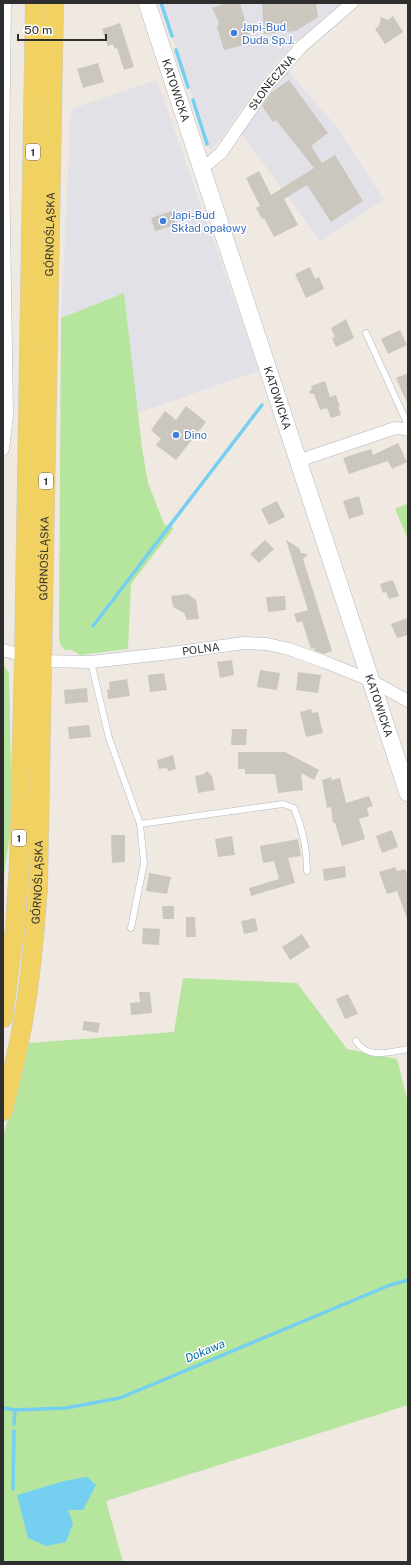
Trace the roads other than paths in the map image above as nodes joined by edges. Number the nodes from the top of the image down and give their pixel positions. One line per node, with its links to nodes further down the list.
1 (5, 3): 11 (street)
2 (36, 3): 14 (main road, GÓRNOŚLĄSKA / 1)
3 (54, 3): 7 (main road, GÓRNOŚLĄSKA / 1)
4 (66, 3): 7 (main road)
5 (147, 3): 8 (street, KATOWICKA)
6 (352, 3): 8 (street, SŁONECZNA)
7 (54, 43): 15 (main road, GÓRNOŚLĄSKA / 1)
8 (202, 168): 12 (street, KATOWICKA)
9 (366, 333): 10 (lane)
10 (407, 430): 12 (street)
11 (3, 449)
12 (298, 461): 17 (street, KATOWICKA)
13 (3, 650): 14 (street, POLNA)
14 (24, 657): 15 (street, POLNA); 23 (main road, GÓRNOŚLĄSKA / 1)
15 (43, 661): 16 (street, POLNA); 26 (main road, GÓRNOŚLĄSKA / 1)
16 (91, 662): 17 (street, POLNA); 20 (lane)
17 (372, 681): 18 (street, POLNA); 19 (street, KATOWICKA)
18 (408, 701)
19 (408, 793)
20 (140, 824): 21 (lane); 22 (lane)
21 (307, 871)
22 (131, 928)
23 (3, 1018)
24 (356, 1041): 25 (lane)
25 (408, 1049)
26 (3, 1111)

